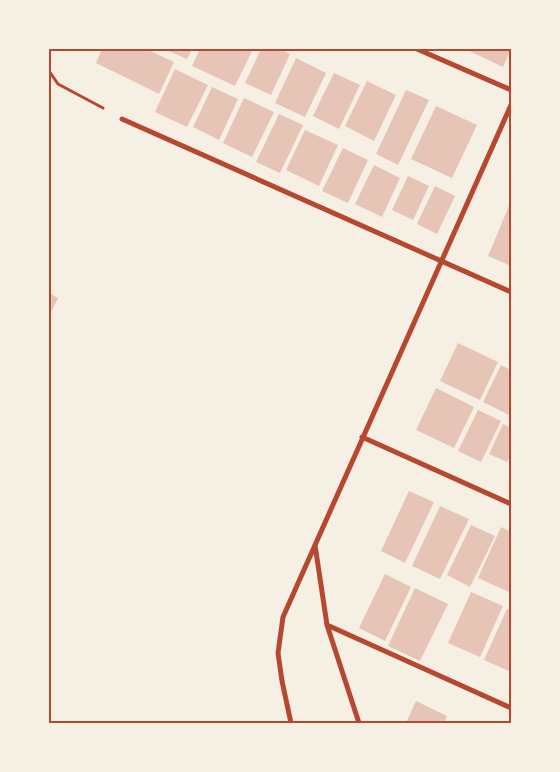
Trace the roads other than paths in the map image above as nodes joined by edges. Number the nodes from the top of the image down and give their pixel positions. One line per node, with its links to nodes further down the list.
1 (418, 49): 2 (street)
2 (511, 90)
3 (511, 105): 5 (street)
4 (122, 119): 5 (street)
5 (443, 261): 6 (street); 7 (street)
6 (511, 292)
7 (362, 437): 8 (street); 9 (street)
8 (511, 504)
9 (315, 545): 10 (street); 12 (street)
10 (327, 625): 11 (street); 13 (street)
11 (511, 708)
12 (291, 723)
13 (360, 723)

